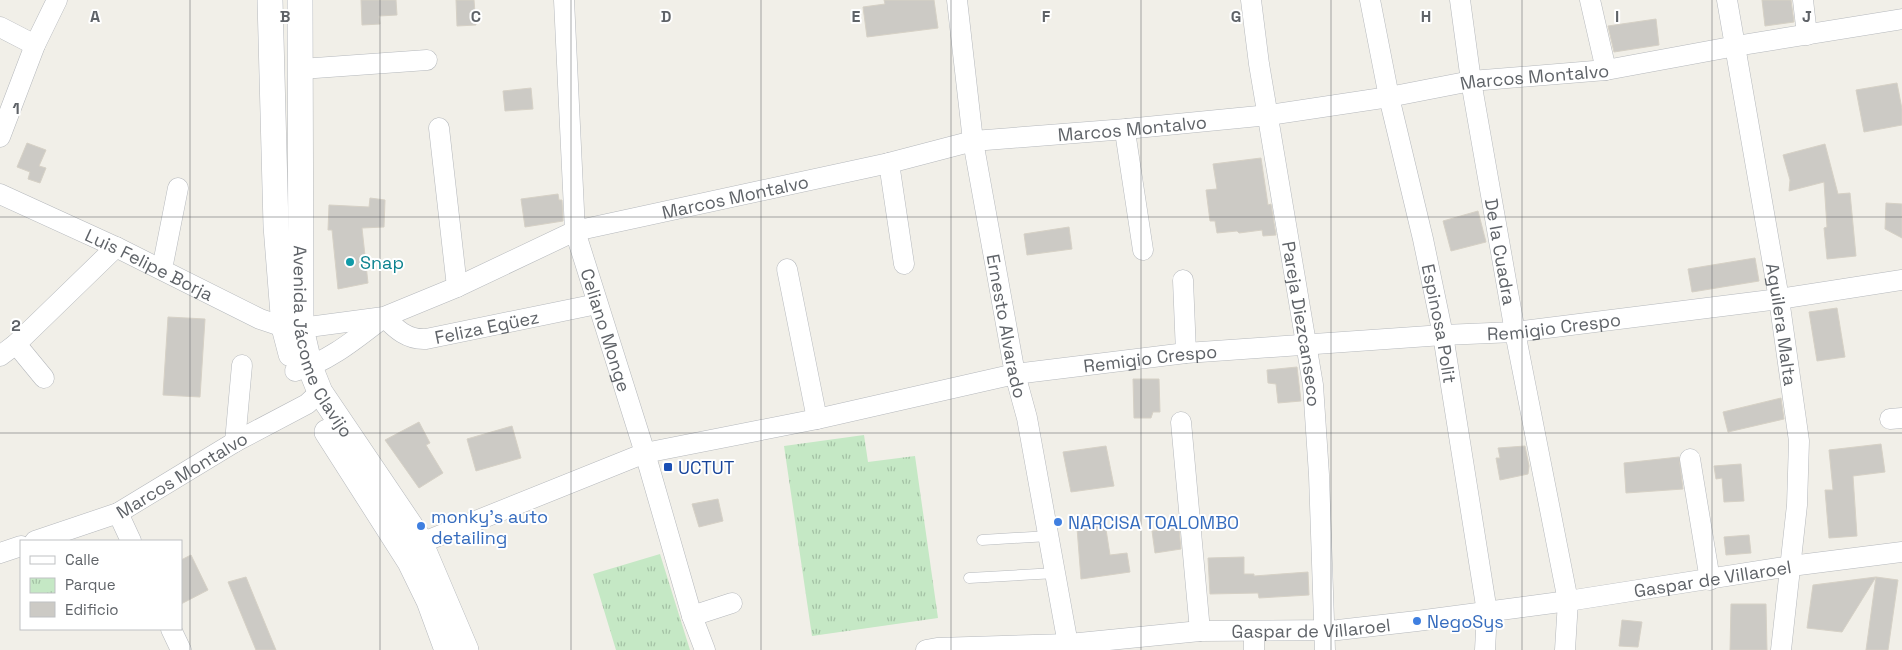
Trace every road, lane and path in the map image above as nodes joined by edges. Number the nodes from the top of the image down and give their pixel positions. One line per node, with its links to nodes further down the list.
1 (57, 0): 15 (street)
2 (270, 0): 42 (street, Avenida Jácome Clavijo)
3 (300, 0): 18 (street, Avenida Jácome Clavijo)
4 (564, 0): 30 (street, Celiano Monge)
5 (957, 0): 26 (street, Ernesto Alvarado)
6 (1251, 0): 22 (street, Pareja Diezcanseco)
7 (1370, 0): 21 (street, Espinosa Polit)
8 (1460, 0): 20 (street, De la Cuadra)
9 (1590, 0): 19 (street)
10 (1727, 0): 16 (street, Aguilera Malta)
11 (1803, 0): 14 (street)
12 (1902, 19): 14 (street, Marcos Montalvo)
13 (0, 27): 15 (street)
14 (1807, 35): 16 (street, Marcos Montalvo)
15 (35, 45): 25 (street)
16 (1736, 46): 19 (street, Marcos Montalvo); 39 (street, Aguilera Malta)
17 (427, 60): 18 (street)
18 (301, 69): 42 (street, Avenida Jácome Clavijo)
19 (1606, 70): 20 (street, Marcos Montalvo)
20 (1470, 81): 21 (street, Marcos Montalvo); 43 (street, De la Cuadra)
21 (1389, 97): 22 (street, Marcos Montalvo); 44 (street, Espinosa Polit)
22 (1269, 115): 24 (street, Marcos Montalvo); 45 (street, Pareja Diezcanseco)
23 (439, 128): 38 (street)
24 (1126, 129): 26 (street, Marcos Montalvo); 32 (street)
25 (0, 137)
26 (973, 141): 27 (street, Marcos Montalvo); 50 (street, Ernesto Alvarado)
27 (889, 163): 30 (street, Marcos Montalvo); 33 (street)
28 (178, 188): 35 (street)
29 (0, 194): 31 (street, Luis Felipe Borja)
30 (575, 232): 38 (street, Marcos Montalvo); 40 (street, Celiano Monge)
31 (116, 246): 35 (street, Luis Felipe Borja); 46 (street)
32 (1142, 250)
33 (904, 264)
34 (787, 269): 53 (street)
35 (162, 270): 42 (street, Luis Felipe Borja)
36 (1183, 280): 47 (street)
37 (1902, 280): 39 (street, Remigio Crespo)
38 (457, 287): 41 (street, Marcos Montalvo)
39 (1778, 298): 43 (street, Remigio Crespo); 67 (street, Aguilera Malta)
40 (597, 304): 41 (street, Feliza Egüez); 56 (street, Celiano Monge)
41 (384, 316): 42 (street, Marcos Montalvo); 49 (street, Marcos Montalvo)
42 (292, 328): 49 (street, Avenida Jácome Clavijo)
43 (1515, 332): 44 (street, Remigio Crespo); 71 (street, De la Cuadra)
44 (1443, 336): 45 (street, Remigio Crespo); 73 (street, Espinosa Polit)
45 (1307, 346): 47 (street, Remigio Crespo); 78 (street, Pareja Diezcanseco)
46 (8, 350): 51 (street)
47 (1186, 353): 50 (street, Remigio Crespo)
48 (242, 365): 55 (street)
49 (303, 369): 52 (street, Avenida Jácome Clavijo)
50 (1015, 374): 53 (street, Remigio Crespo); 59 (street, Ernesto Alvarado)
51 (44, 378)
52 (314, 398): 55 (street, Marcos Montalvo); 63 (street, Avenida Jácome Clavijo); 82 (street, Avenida Jácome Clavijo)
53 (817, 419): 56 (street, Remigio Crespo)
54 (1181, 422): 76 (street)
55 (235, 442): 58 (street, Marcos Montalvo)
56 (645, 453): 63 (street, Remigio Crespo); 74 (street, Celiano Monge)
57 (1690, 459): 70 (street)
58 (118, 513): 60 (street, Marcos Montalvo); 61 (street)
59 (1049, 536): 62 (lane); 68 (street, Ernesto Alvarado)
60 (38, 540)
61 (131, 540)
62 (982, 540)
63 (421, 543): 83 (street, Avenida Jácome Clavijo)
64 (20, 546): 66 (street)
65 (1902, 552): 67 (street, Gaspar de Villaroel)
66 (0, 553)
67 (1791, 566): 70 (street, Gaspar de Villaroel); 88 (street, Aguilera Malta)
68 (1056, 573): 69 (lane); 80 (street, Ernesto Alvarado)
69 (969, 578)
70 (1710, 580): 71 (street, Gaspar de Villaroel)
71 (1568, 601): 73 (street, Gaspar de Villaroel); 87 (street, De la Cuadra)
72 (732, 603): 74 (street)
73 (1487, 612): 78 (street, Gaspar de Villaroel); 86 (street, Espinosa Polit)
74 (692, 616): 84 (street, Celiano Monge)
75 (171, 630): 81 (street)
76 (1200, 631): 77 (street, Gaspar de Villaroel); 79 (street, Gaspar de Villaroel)
77 (1254, 640): 78 (street, Gaspar de Villaroel)
78 (1324, 640)
79 (1133, 644): 80 (street, Gaspar de Villaroel)
80 (1069, 647): 85 (street, Gaspar de Villaroel)
81 (181, 650)
82 (447, 650)
83 (466, 650)
84 (705, 650)
85 (926, 650)
86 (1484, 650)
87 (1565, 650)
88 (1781, 650)

